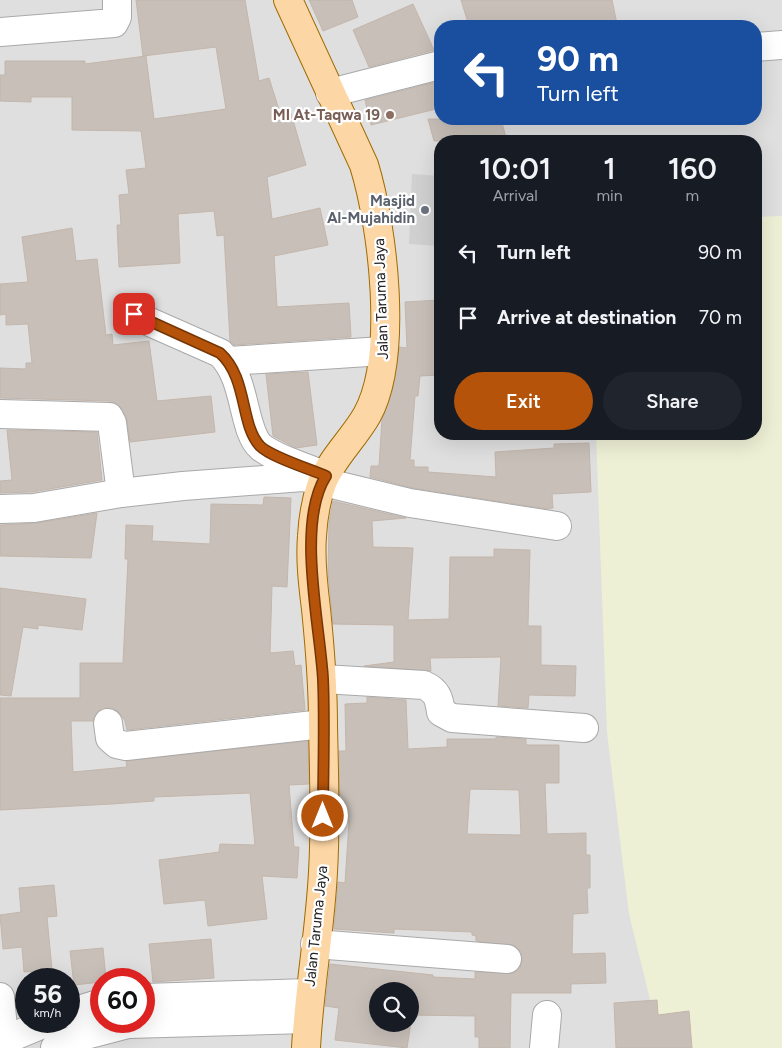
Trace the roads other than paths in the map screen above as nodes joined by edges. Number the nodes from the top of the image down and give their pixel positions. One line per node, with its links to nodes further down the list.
1 (116, 0): 3 (street)
2 (288, 0): 7 (main road, Jalan Taruma Jaya)
3 (0, 32)
4 (782, 44): 5 (street)
5 (762, 46)
6 (434, 67): 7 (street)
7 (330, 93): 9 (main road, Jalan Taruma Jaya)
8 (134, 314): 10 (street)
9 (383, 351): 10 (street); 12 (main road, Jalan Taruma Jaya)
10 (229, 361): 12 (street)
11 (0, 414): 13 (street)
12 (324, 479): 13 (street); 15 (street); 16 (main road, Jalan Taruma Jaya)
13 (121, 493): 14 (street)
14 (0, 509)
15 (557, 526)
16 (322, 679): 18 (main road, Jalan Taruma Jaya); 19 (street)
17 (108, 724): 18 (street)
18 (323, 724): 20 (main road, Jalan Taruma Jaya)
19 (584, 728)
20 (315, 944): 21 (street); 24 (main road, Jalan Taruma Jaya)
21 (507, 959)
22 (0, 997): 29 (street)
23 (155, 999): 24 (street)
24 (308, 1006): 26 (street); 31 (main road, Jalan Taruma Jaya)
25 (547, 1015): 32 (street)
26 (155, 1020)
27 (24, 1033): 29 (street)
28 (93, 1033): 30 (street)
29 (3, 1043)
30 (55, 1048)
31 (306, 1048)
32 (544, 1048)

